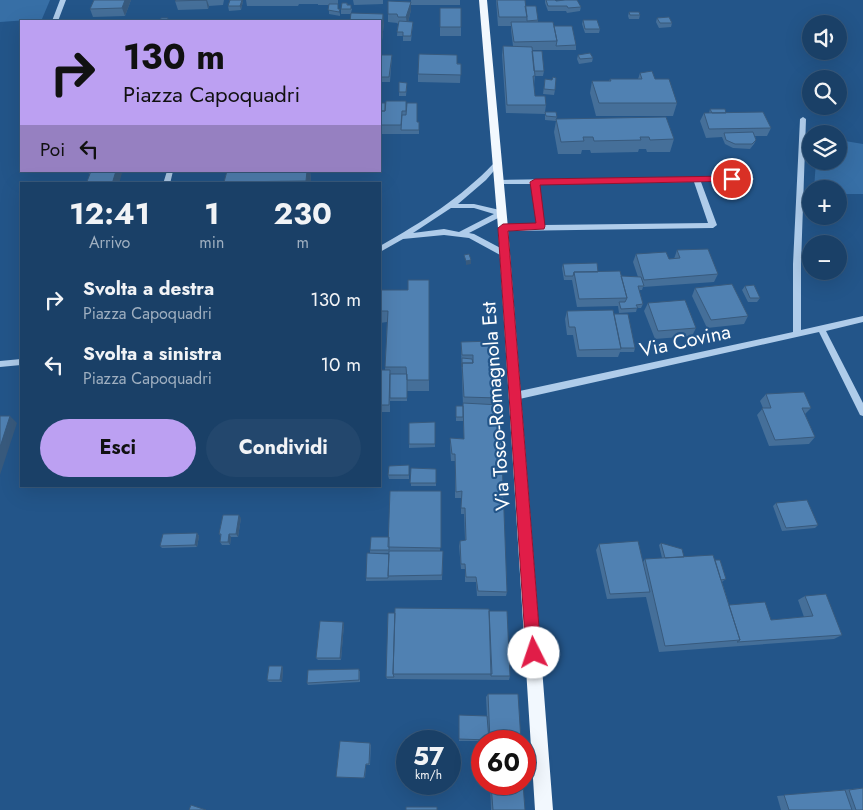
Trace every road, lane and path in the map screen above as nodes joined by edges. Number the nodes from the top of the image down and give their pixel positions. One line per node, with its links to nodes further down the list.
1 (63, 0): 3 (street)
2 (483, 0): 5 (main road, Via Tosco-Romagnola Est)
3 (55, 20)
4 (803, 118): 20 (street)
5 (496, 165): 8 (main road, Via Tosco-Romagnola Est); 10 (street)
6 (750, 179): 7 (street)
7 (696, 180): 9 (street); 12 (street)
8 (498, 182): 9 (street); 11 (main road, Via Tosco-Romagnola Est)
9 (535, 182): 12 (street)
10 (449, 206): 11 (street); 15 (street)
11 (501, 213): 13 (main road, Via Tosco-Romagnola Est); 14 (street)
12 (541, 226): 13 (street)
13 (503, 228): 17 (main road, Via Tosco-Romagnola Est)
14 (460, 234): 15 (street); 17 (street)
15 (401, 238): 16 (street)
16 (381, 249)
17 (505, 254): 23 (main road, Via Tosco-Romagnola Est)
18 (863, 319): 19 (street, Via Covina)
19 (822, 328): 20 (street, Via Covina); 24 (street)
20 (797, 334): 23 (street, Via Covina)
21 (20, 362): 22 (street)
22 (0, 364)
23 (515, 396): 25 (main road, Via Tosco-Romagnola Est)
24 (863, 412)
25 (544, 810)

